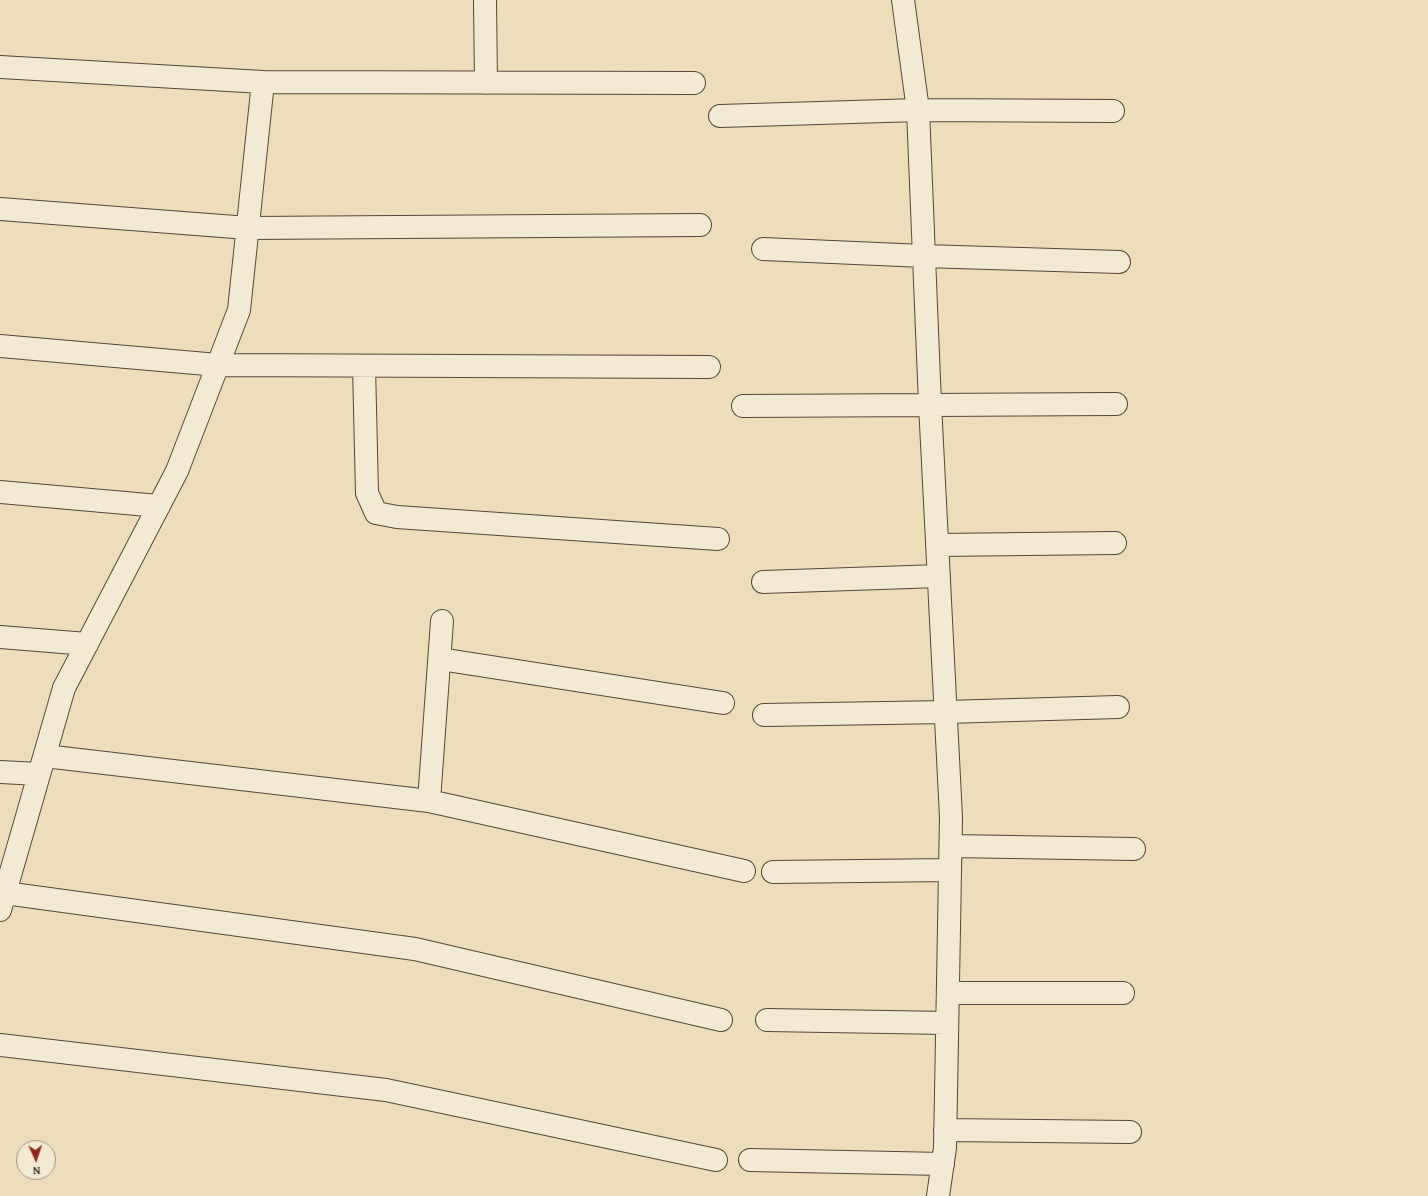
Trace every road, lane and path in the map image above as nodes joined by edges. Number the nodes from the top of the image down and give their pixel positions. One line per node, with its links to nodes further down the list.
1 (484, 0): 5 (street)
2 (903, 0): 7 (street)
3 (0, 67): 4 (street)
4 (263, 82): 5 (street); 12 (street)
5 (486, 83): 6 (street)
6 (694, 83)
7 (918, 110): 8 (street); 9 (street); 14 (street)
8 (1113, 111)
9 (720, 116)
10 (0, 209): 12 (street)
11 (700, 224): 12 (street)
12 (248, 228): 17 (street)
13 (763, 249): 14 (street)
14 (924, 256): 15 (street); 20 (street)
15 (1119, 262)
16 (0, 346): 17 (street)
17 (218, 366): 18 (street); 24 (street)
18 (364, 366): 19 (street); 25 (street)
19 (709, 367)
20 (930, 404): 21 (street); 22 (street); 27 (street)
21 (1116, 404)
22 (744, 406)
23 (0, 492): 24 (street)
24 (159, 506): 32 (street)
25 (718, 538)
26 (1115, 543): 27 (street)
27 (937, 545): 28 (street)
28 (939, 576): 29 (street); 36 (street)
29 (763, 582)
30 (442, 621): 33 (street)
31 (0, 637): 32 (street)
32 (87, 644): 38 (street)
33 (440, 659): 34 (street); 40 (street)
34 (723, 704)
35 (1118, 707): 36 (street)
36 (946, 712): 37 (street); 41 (street)
37 (764, 715)
38 (42, 765): 39 (street); 40 (street); 46 (street)
39 (0, 772)
40 (429, 800): 44 (street)
41 (951, 846): 42 (street); 43 (street)
42 (1134, 850)
43 (950, 870): 45 (street); 47 (street)
44 (744, 871)
45 (773, 872)
46 (2, 901): 49 (street)
47 (948, 993): 48 (street); 51 (street)
48 (1123, 993)
49 (721, 1020)
50 (768, 1020): 51 (street)
51 (947, 1023): 53 (street)
52 (0, 1045): 55 (street)
53 (945, 1130): 54 (street); 57 (street)
54 (1130, 1132)
55 (716, 1160)
56 (750, 1160): 57 (street)
57 (942, 1164): 58 (street)
58 (938, 1196)

